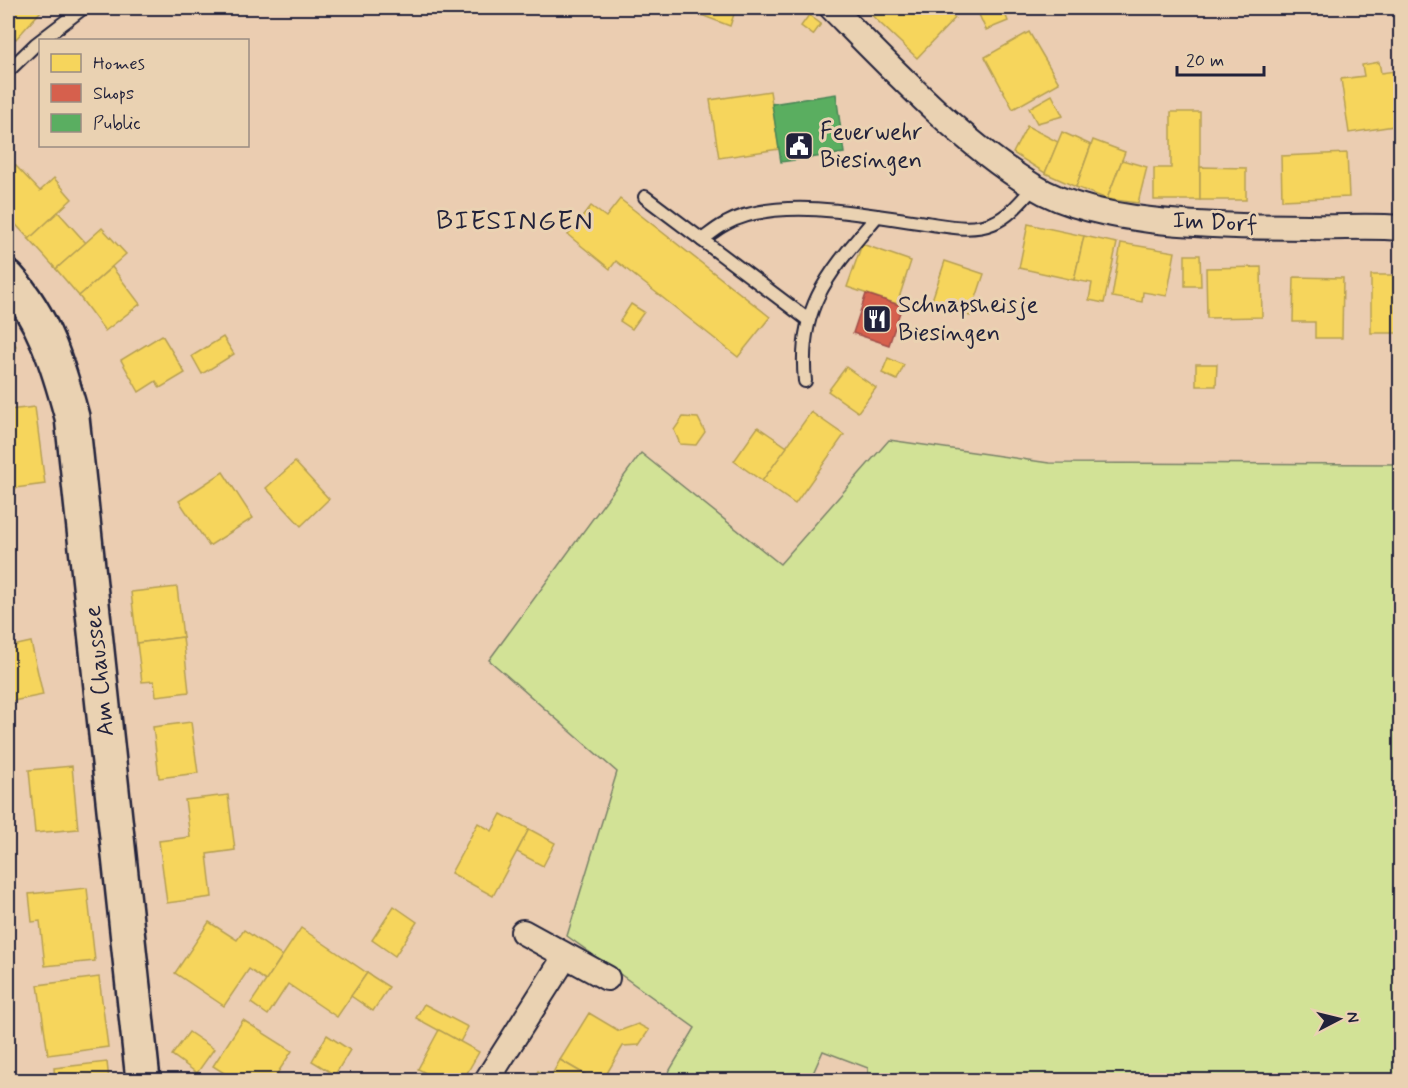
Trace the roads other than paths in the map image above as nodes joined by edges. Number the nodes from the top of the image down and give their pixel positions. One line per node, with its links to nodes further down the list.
1 (83, 8): 3 (lane)
2 (832, 8): 6 (street, Im Dorf)
3 (43, 39)
4 (39, 42): 5 (lane)
5 (8, 70)
6 (1034, 187): 8 (lane); 9 (street, Im Dorf)
7 (645, 197): 10 (lane)
8 (877, 216): 10 (lane); 12 (lane)
9 (1398, 226)
10 (702, 240): 12 (lane)
11 (8, 278): 17 (main road, Am Chaussee)
12 (807, 319): 13 (lane)
13 (805, 381)
14 (523, 932): 15 (street)
15 (565, 957): 16 (street); 18 (street)
16 (607, 978)
17 (143, 1080)
18 (487, 1080)

